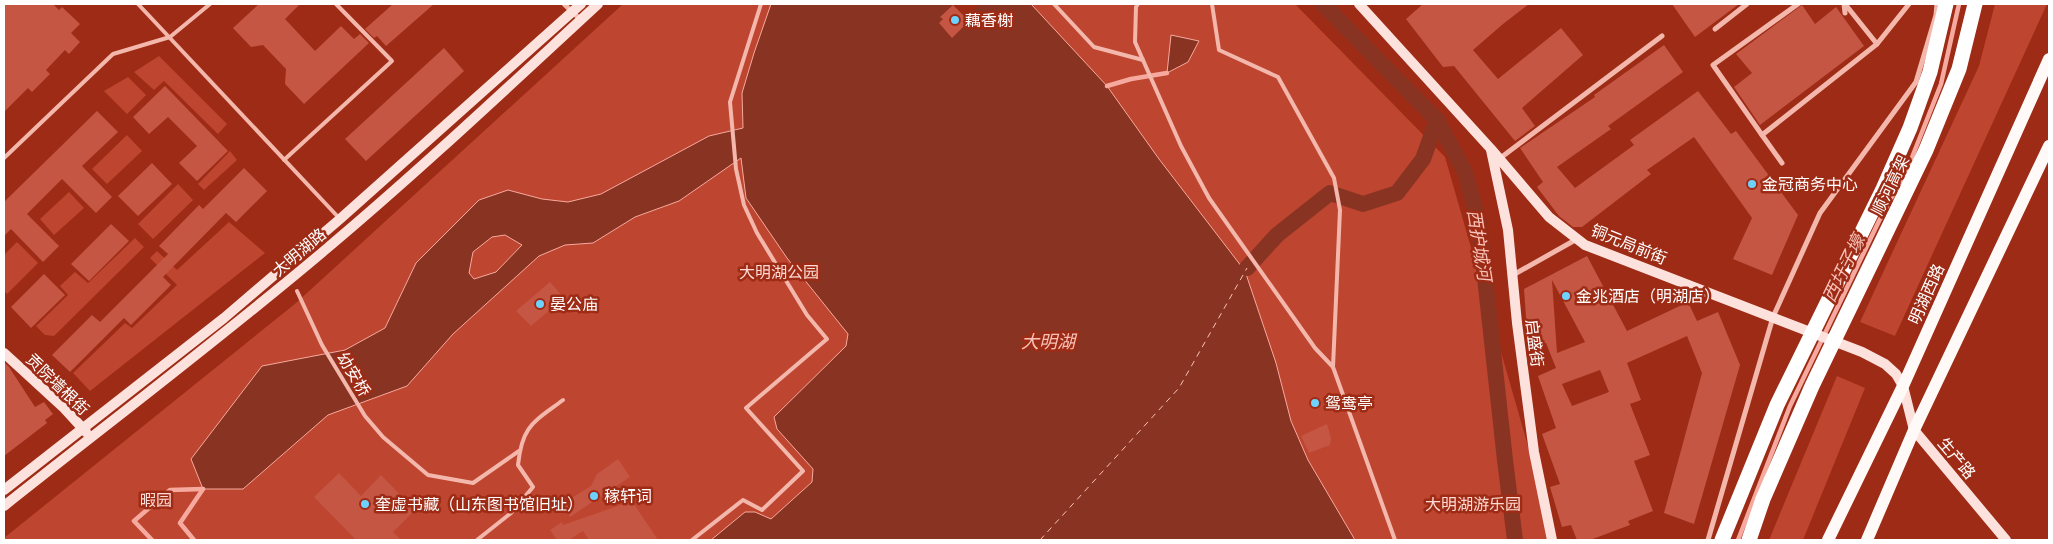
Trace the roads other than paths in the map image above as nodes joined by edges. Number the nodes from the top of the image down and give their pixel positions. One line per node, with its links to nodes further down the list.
1 (138, 4): 24 (lane)
2 (210, 4): 24 (lane)
3 (336, 4): 33 (lane)
4 (564, 4): 19 (street)
5 (581, 4): 19 (main road, 大明湖路)
6 (598, 4): 21 (main road, 大明湖路)
7 (761, 4): 51 (lane)
8 (1054, 4): 27 (lane)
9 (1138, 4): 27 (lane)
10 (1212, 4): 41 (lane)
11 (1359, 4): 30 (main road, 铜元局前街)
12 (1747, 4): 22 (street)
13 (1798, 4): 28 (street)
14 (1844, 4): 20 (street); 25 (street)
15 (1909, 4): 25 (street)
16 (1938, 4): 39 (street)
17 (1946, 4): 55 (highway, 顺河高架, bridge)
18 (1975, 4): 56 (highway, 顺河高架, bridge)
19 (572, 12): 21 (street); 35 (main road, 大明湖路)
20 (1845, 13)
21 (581, 20): 46 (main road, 大明湖路)
22 (1715, 28)
23 (1662, 36): 32 (street)
24 (170, 37): 31 (lane); 33 (lane)
25 (1877, 44): 28 (street)
26 (2049, 59): 42 (main road, 明湖西路)
27 (1143, 60): 41 (lane)
28 (1762, 135): 34 (street)
29 (2049, 146): 45 (main road)
30 (1491, 149): 32 (main road, 铜元局前街); 37 (main road, 启盛街)
31 (4, 158)
32 (1499, 158): 36 (main road, 铜元局前街)
33 (284, 160): 35 (lane)
34 (1782, 163)
35 (340, 219): 44 (main road, 大明湖路)
36 (1577, 239): 37 (street); 39 (main road, 铜元局前街)
37 (1513, 275): 53 (main road, 启盛街)
38 (298, 291): 47 (lane, 幼安桥)
39 (1773, 317): 42 (main road, 铜元局前街, bridge); 54 (street)
40 (4, 353): 44 (main road, 贡院墙根街)
41 (1333, 367): 52 (lane)
42 (1903, 386): 45 (main road, 生产路); 57 (main road, 明湖西路)
43 (564, 400): 47 (lane)
44 (82, 428): 46 (main road, 贡院墙根街); 48 (main road, 大明湖路)
45 (1914, 430): 58 (main road); 59 (main road, 生产路)
46 (91, 438): 49 (main road, 大明湖路)
47 (519, 452): 50 (lane)
48 (4, 490)
49 (4, 506)
50 (477, 540)
51 (692, 540)
52 (1395, 540)
53 (1552, 540)
54 (1708, 540)
55 (1722, 540)
56 (1749, 540)
57 (1828, 540)
58 (1867, 540)
59 (2006, 540)

